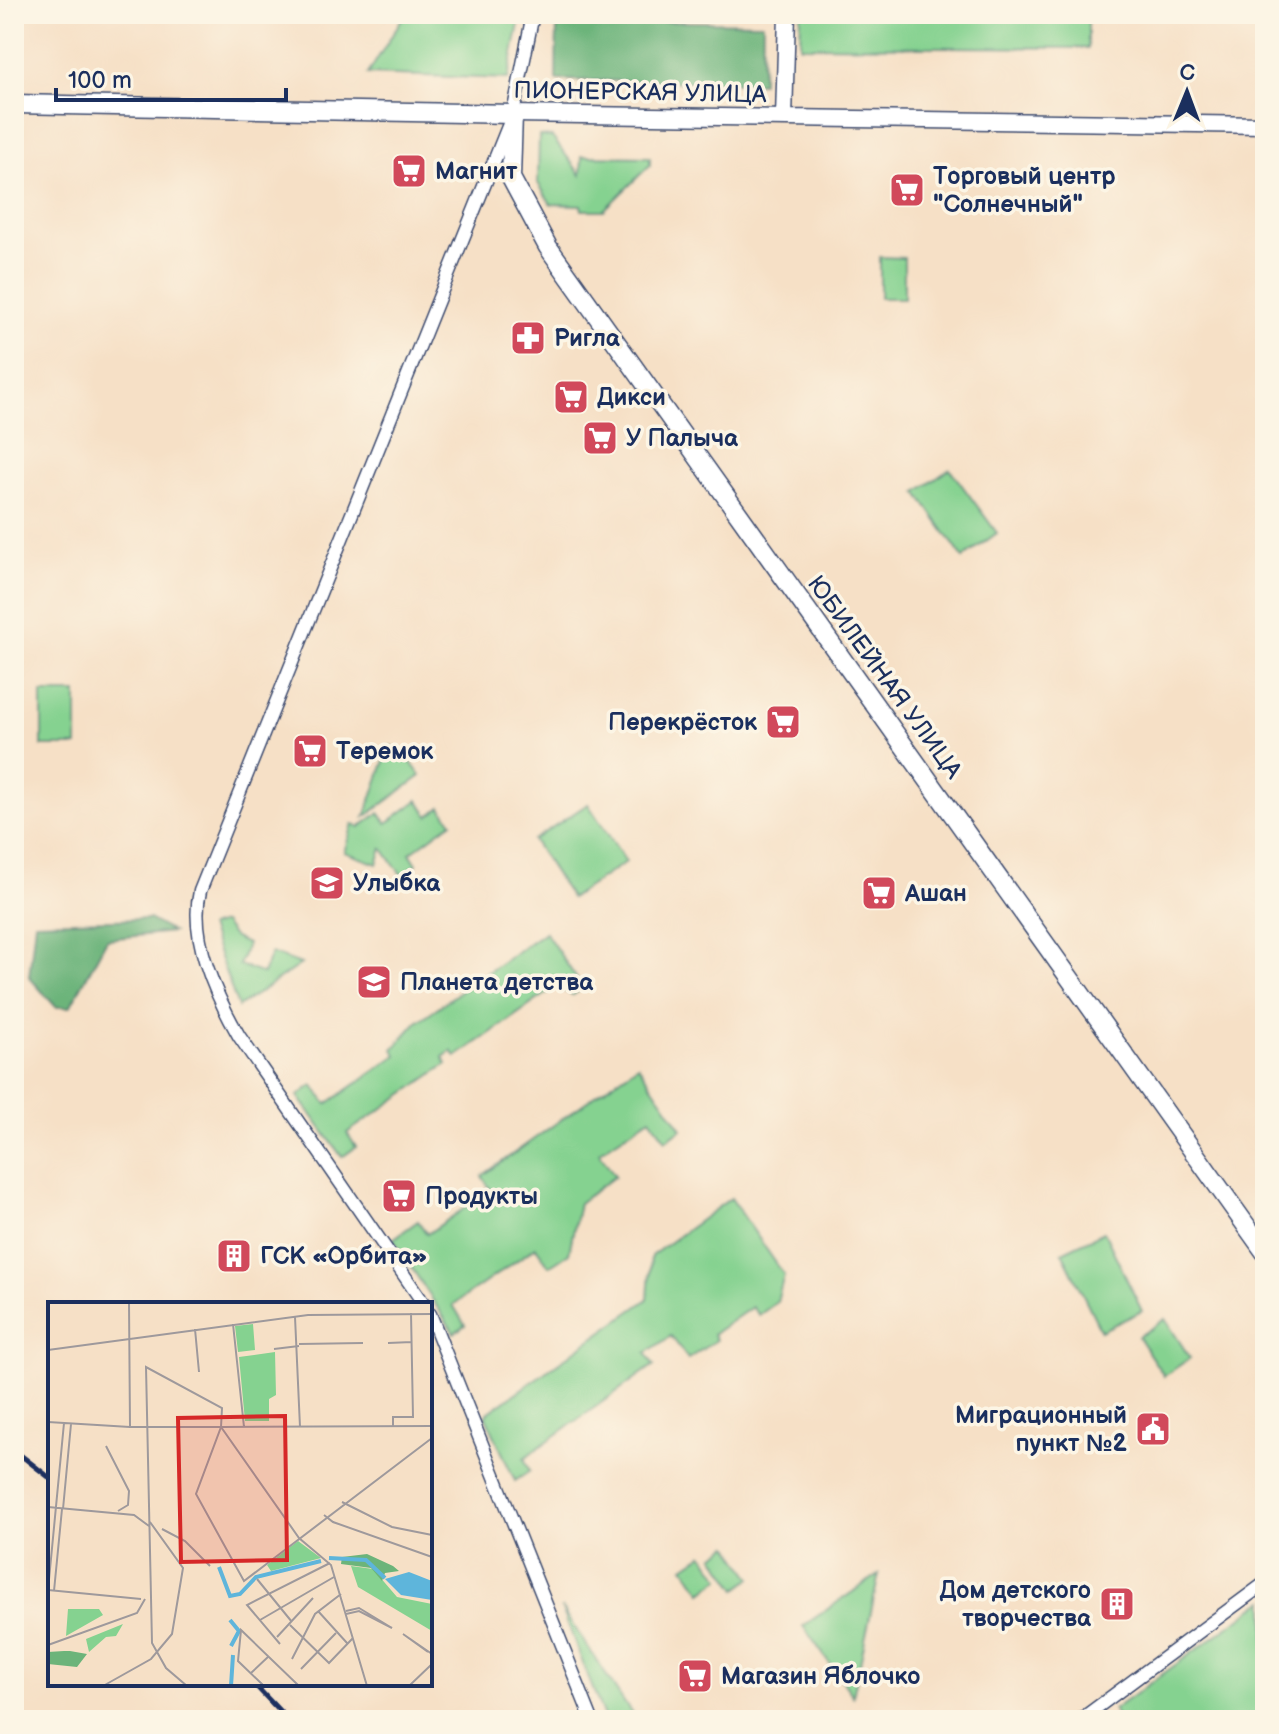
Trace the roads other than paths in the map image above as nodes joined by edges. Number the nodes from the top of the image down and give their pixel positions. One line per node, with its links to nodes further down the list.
1 (533, 14): 4 (street)
2 (787, 14): 5 (street)
3 (14, 104): 4 (main road, ПИОНЕРСКАЯ УЛИЦА)
4 (513, 114): 5 (street, ПИОНЕРСКАЯ УЛИЦА); 7 (street); 8 (main road, ЮБИЛЕЙНАЯ УЛИЦА)
5 (784, 118): 6 (street, ПИОНЕРСКАЯ УЛИЦА)
6 (1265, 125)
7 (487, 178): 8 (street); 10 (street)
8 (511, 178): 9 (main road, ЮБИЛЕЙНАЯ УЛИЦА)
9 (1265, 1252)
10 (423, 1302)
11 (432, 1319): 13 (street)
12 (1265, 1583): 14 (street)
13 (592, 1720)
14 (1080, 1720)

